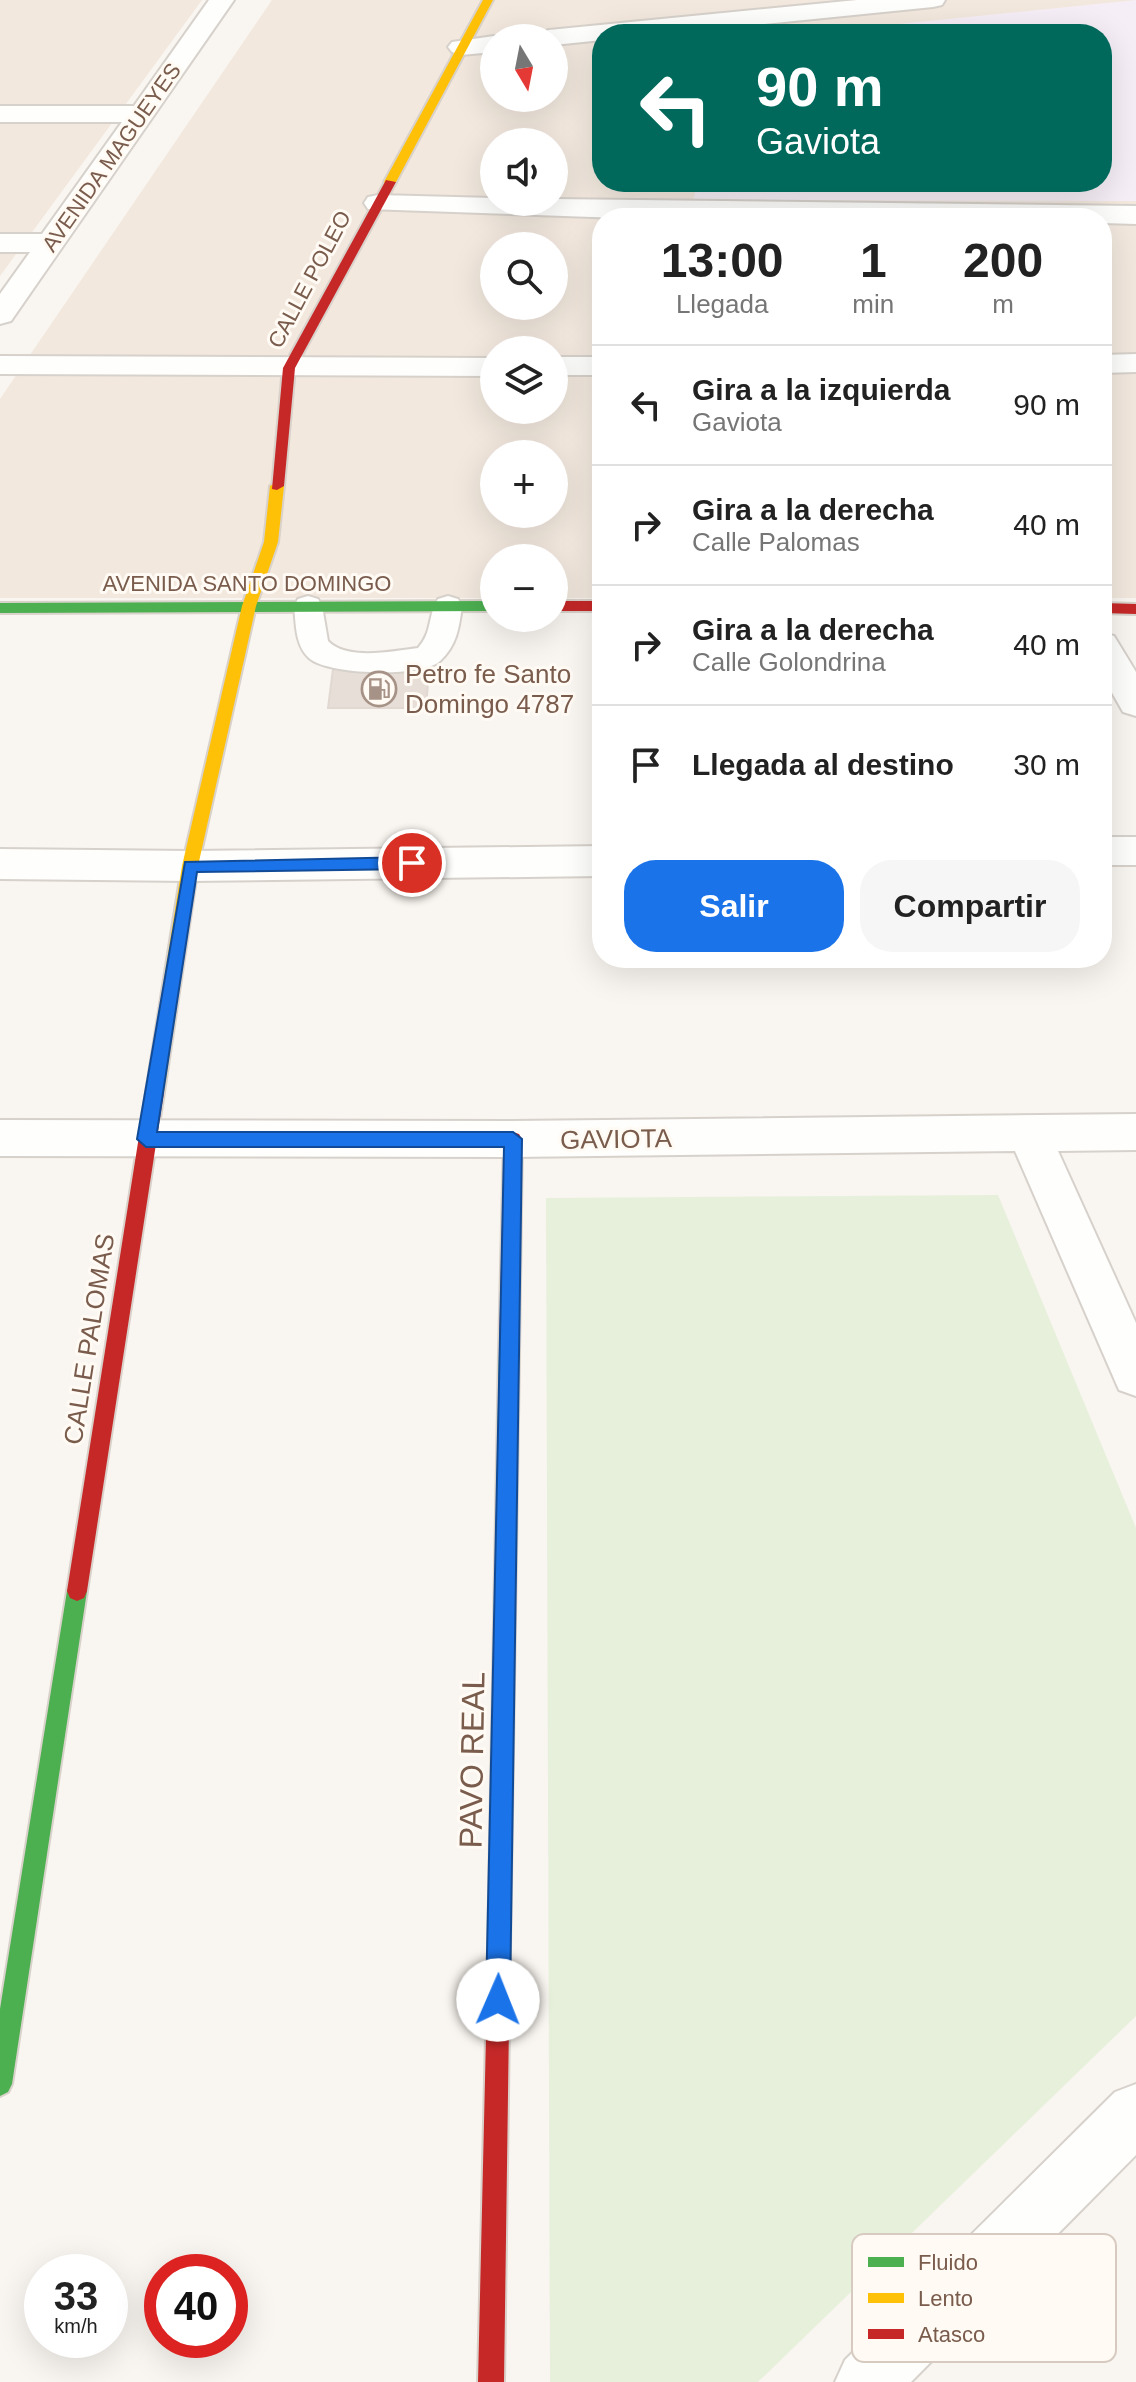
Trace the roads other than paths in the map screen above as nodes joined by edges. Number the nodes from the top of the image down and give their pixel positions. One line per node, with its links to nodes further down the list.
1 (222, 0): 10 (street, AVENIDA MAGUEYES)
2 (488, 0): 8 (street, CALLE POLEO)
3 (933, 0): 4 (street)
4 (735, 24)
5 (592, 35): 6 (street)
6 (568, 37)
7 (480, 45): 8 (street)
8 (461, 47): 11 (street, CALLE POLEO)
9 (0, 114): 10 (street)
10 (141, 114): 16 (street, AVENIDA MAGUEYES)
11 (378, 203): 12 (street); 24 (street, CALLE POLEO)
12 (592, 209)
13 (1112, 215): 14 (street)
14 (1136, 215)
15 (0, 243): 16 (street)
16 (50, 243): 17 (street, AVENIDA MAGUEYES)
17 (0, 315)
18 (1136, 363): 19 (street)
19 (1112, 364)
20 (0, 365): 24 (street)
21 (568, 366): 22 (street)
22 (592, 366)
23 (480, 367): 24 (street)
24 (289, 368): 25 (street, CALLE POLEO)
25 (249, 606): 26 (street, AVENIDA SANTO DOMINGO); 31 (street, AVENIDA SANTO DOMINGO); 40 (street, CALLE PALOMAS)
26 (308, 606): 27 (street, AVENIDA SANTO DOMINGO); 27 (lane)
27 (448, 606): 28 (street, AVENIDA SANTO DOMINGO)
28 (480, 606)
29 (568, 606): 30 (street)
30 (592, 606)
31 (0, 608)
32 (1112, 608): 33 (street)
33 (1136, 609)
34 (1112, 662): 35 (street)
35 (1136, 703)
36 (1112, 851): 37 (street)
37 (1136, 851)
38 (592, 861): 40 (street)
39 (0, 864): 40 (street)
40 (190, 866): 44 (street, CALLE PALOMAS)
41 (1136, 1132): 42 (street, GAVIOTA)
42 (1029, 1135): 45 (street, GAVIOTA); 46 (street)
43 (0, 1138): 44 (street, GAVIOTA)
44 (146, 1139): 45 (street, GAVIOTA); 47 (street, CALLE PALOMAS)
45 (513, 1139): 52 (street, PAVO REAL)
46 (1136, 1375)
47 (7, 1982): 48 (street, CALLE PALOMAS)
48 (0, 2084)
49 (1136, 2113): 50 (street)
50 (1015, 2234)
51 (887, 2362): 53 (street)
52 (491, 2382)
53 (867, 2382)

